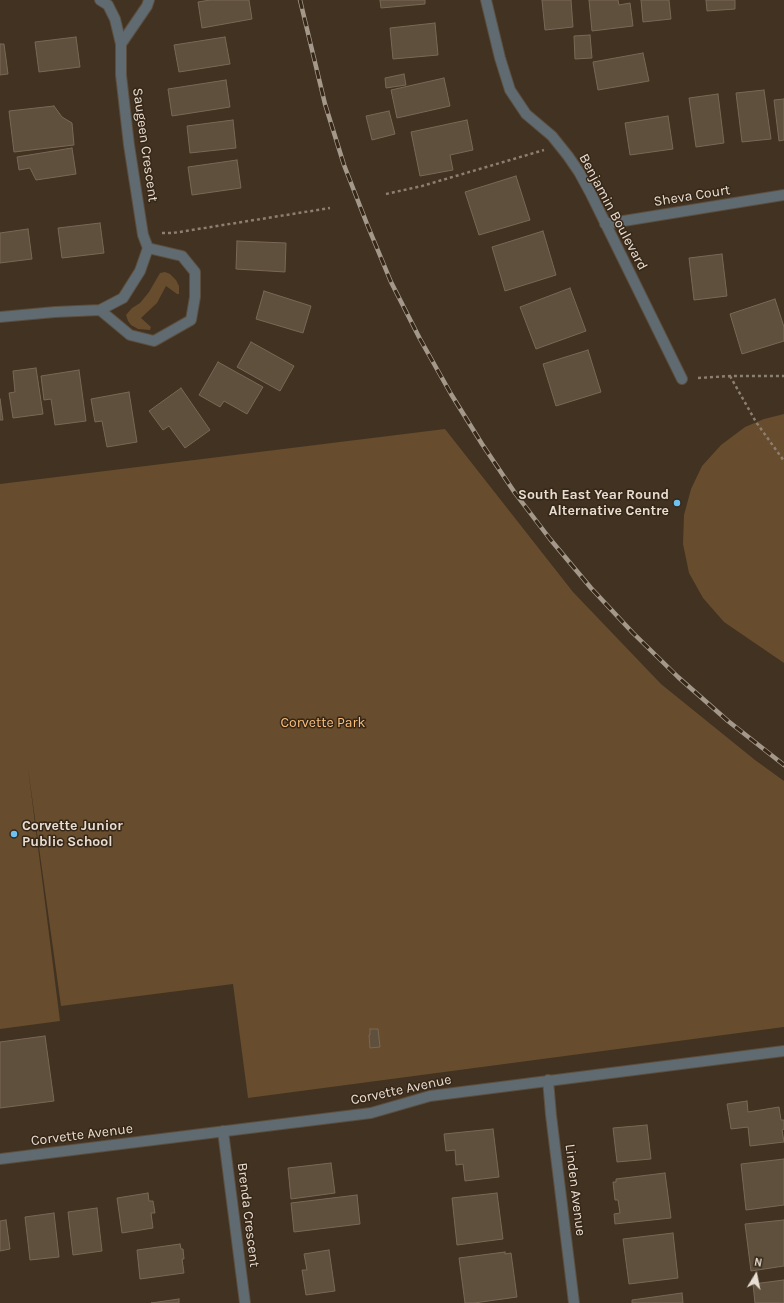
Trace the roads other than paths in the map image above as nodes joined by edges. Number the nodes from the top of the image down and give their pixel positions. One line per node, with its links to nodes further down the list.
1 (100, 0): 4 (street, Saugeen Crescent)
2 (148, 0): 4 (street)
3 (486, 0): 6 (street, Benjamin Boulevard)
4 (121, 44): 7 (street, Saugeen Crescent)
5 (784, 195): 6 (street, Sheva Court)
6 (605, 224): 10 (street, Benjamin Boulevard)
7 (148, 248): 8 (street); 8 (street)
8 (100, 310): 9 (street)
9 (0, 317)
10 (682, 379)
11 (784, 1051): 12 (street, Corvette Avenue)
12 (548, 1080): 13 (street, Corvette Avenue); 16 (street, Linden Avenue)
13 (223, 1131): 14 (street, Corvette Avenue); 15 (street, Brenda Crescent)
14 (0, 1159)
15 (245, 1303)
16 (574, 1303)

